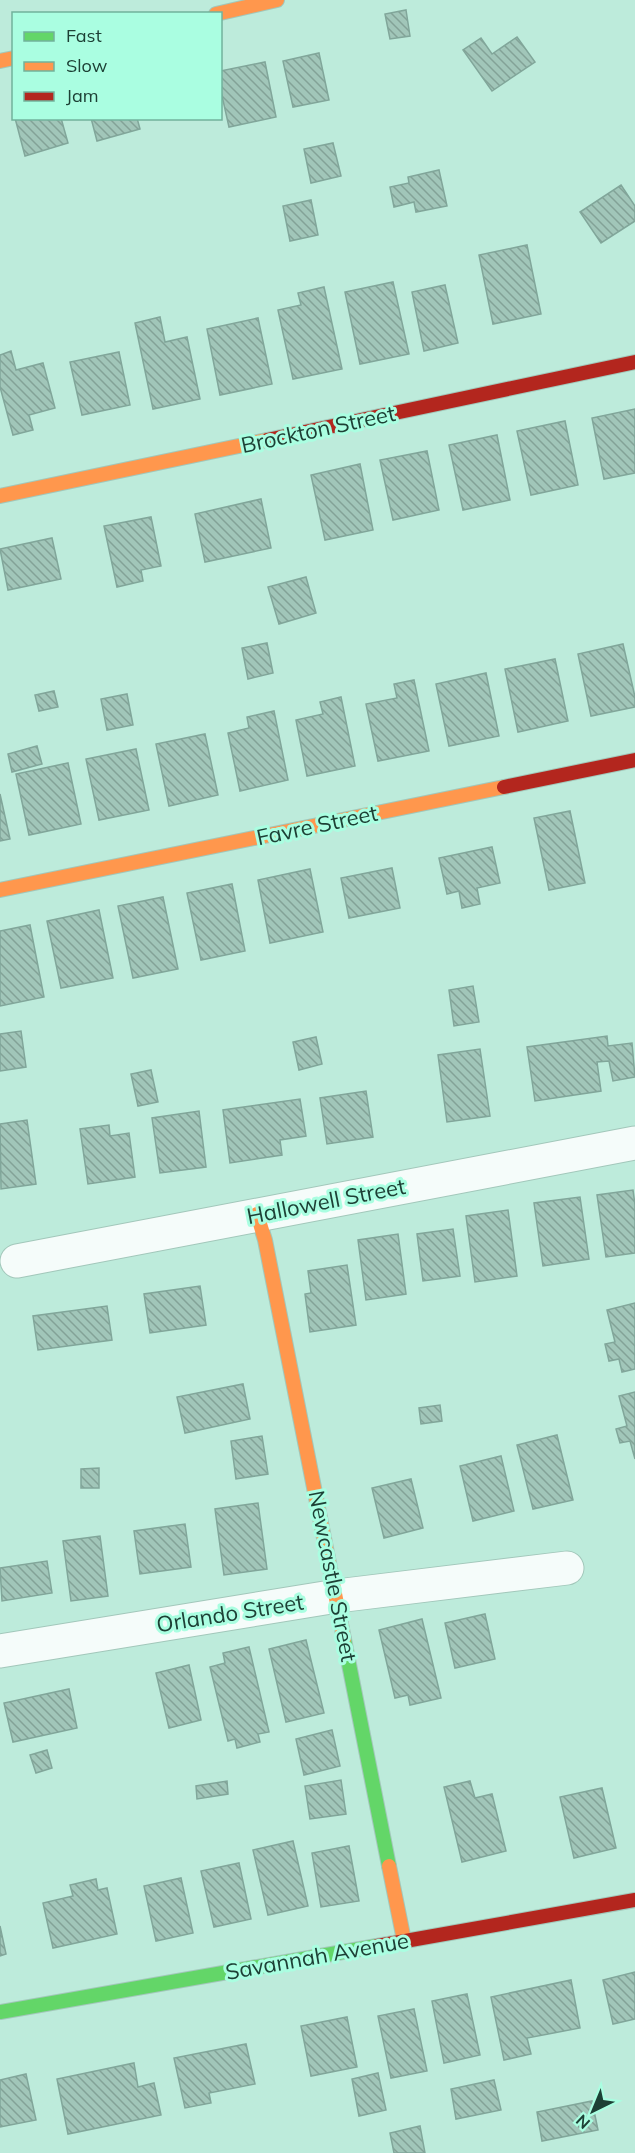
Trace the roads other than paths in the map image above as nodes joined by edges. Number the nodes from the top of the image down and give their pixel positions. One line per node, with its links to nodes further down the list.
1 (277, 0): 2 (street)
2 (222, 13)
3 (635, 362): 4 (street, Brockton Street)
4 (0, 496)
5 (635, 760): 6 (street, Favre Street)
6 (0, 890)
7 (635, 1143): 8 (street, Hallowell Street)
8 (257, 1214): 9 (street, Hallowell Street); 11 (street, Newcastle Street)
9 (17, 1260)
10 (567, 1568): 11 (street, Orlando Street)
11 (337, 1596): 12 (street, Orlando Street); 14 (street, Newcastle Street)
12 (0, 1651)
13 (635, 1900): 14 (street, Savannah Avenue)
14 (404, 1940): 15 (street, Savannah Avenue)
15 (0, 2012)

